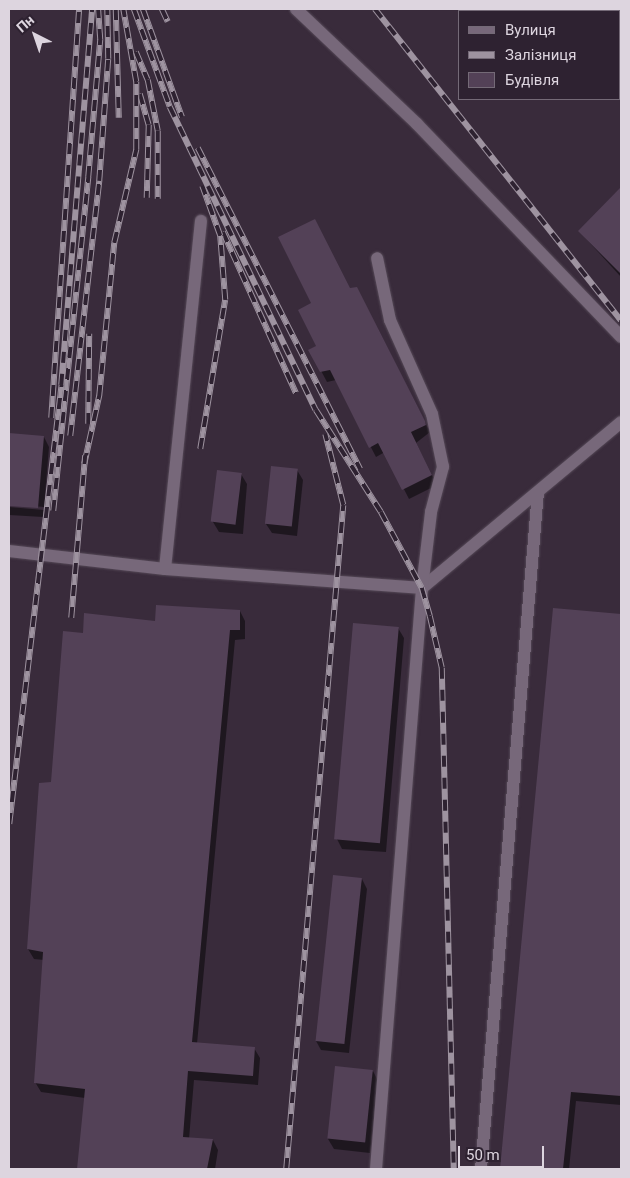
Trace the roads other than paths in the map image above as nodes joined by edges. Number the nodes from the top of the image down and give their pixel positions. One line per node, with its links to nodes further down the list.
1 (296, 9): 4 (lane)
2 (201, 221): 8 (lane)
3 (377, 258): 9 (lane)
4 (621, 337)
5 (621, 422): 6 (lane)
6 (538, 492): 9 (lane); 11 (lane)
7 (9, 551): 8 (lane)
8 (165, 569): 9 (lane)
9 (422, 588): 10 (lane)
10 (376, 1169)
11 (480, 1169)

